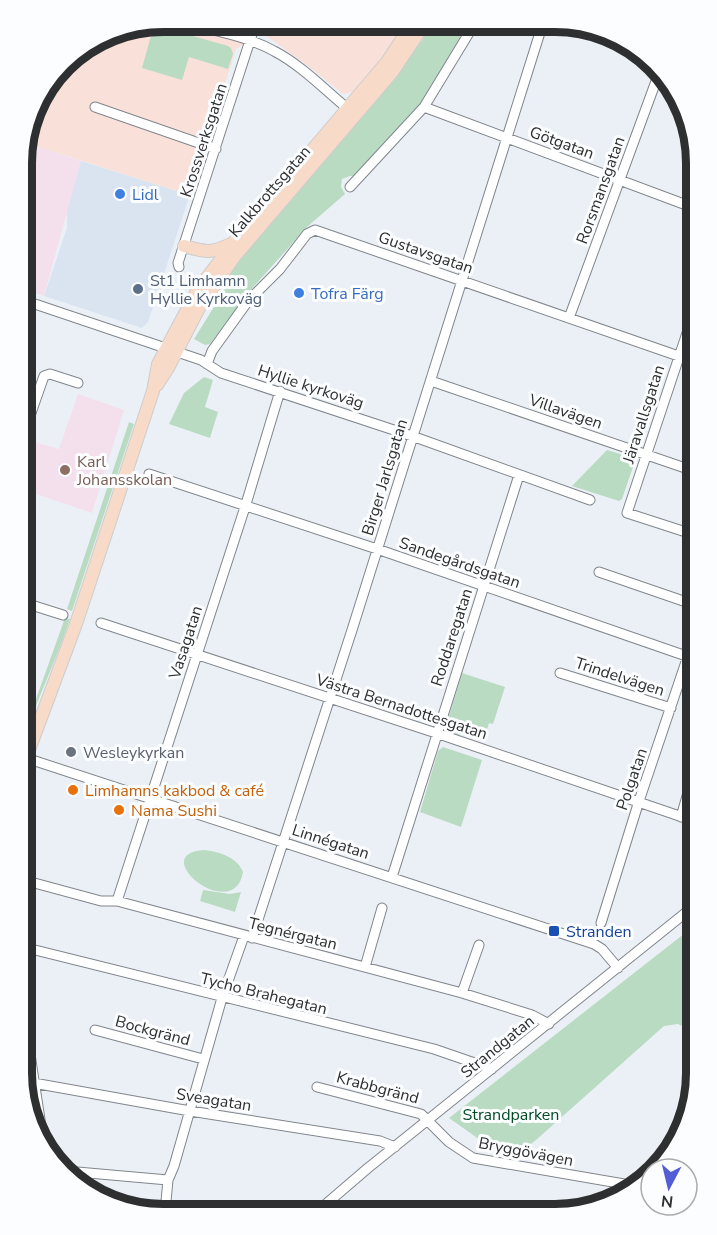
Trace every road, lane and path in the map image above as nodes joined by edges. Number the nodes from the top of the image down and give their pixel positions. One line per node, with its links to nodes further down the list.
1 (217, 32): 7 (street)
2 (253, 32): 7 (street, Krossverksgatan)
3 (406, 32): 11 (main road, Kalkbrottsgatan)
4 (420, 32): 24 (main road, Kalkbrottsgatan)
5 (540, 32): 12 (street, Birger Jarlsgatan)
6 (469, 33): 9 (street)
7 (250, 41): 11 (street); 13 (street, Krossverksgatan)
8 (656, 81): 14 (street, Rorsmansgatan)
9 (424, 107): 12 (street, Götgatan); 15 (street)
10 (95, 108): 13 (street)
11 (347, 108): 17 (main road, Kalkbrottsgatan)
12 (507, 138): 14 (street, Götgatan); 20 (street, Birger Jarlsgatan)
13 (216, 149): 18 (street, Krossverksgatan)
14 (620, 180): 16 (street, Götgatan); 22 (street, Rorsmansgatan)
15 (350, 187)
16 (686, 205)
17 (234, 242): 18 (main road); 24 (main road, Kalkbrottsgatan)
18 (184, 246): 19 (street, Krossverksgatan)
19 (179, 267)
20 (462, 280): 22 (street, Gustavsgatan); 27 (street, Gustavsgatan); 28 (street, Birger Jarlsgatan)
21 (32, 303): 24 (street, Hyllie kyrkoväg)
22 (569, 318): 25 (street, Gustavsgatan)
23 (686, 335): 25 (street, Järavallsgatan)
24 (170, 351): 27 (street, Hyllie kyrkoväg); 54 (main road, Kalkbrottsgatan)
25 (678, 356): 26 (street, Gustavsgatan); 33 (street, Järavallsgatan)
26 (686, 359)
27 (207, 364): 30 (street, Hyllie kyrkoväg)
28 (431, 381): 32 (street, Birger Jarlsgatan); 33 (street, Villavägen)
29 (78, 383): 31 (street)
30 (280, 391): 32 (street, Hyllie kyrkoväg); 38 (street, Vasagatan)
31 (32, 410)
32 (412, 436): 36 (street, Hyllie kyrkoväg); 40 (street, Birger Jarlsgatan)
33 (645, 454): 34 (street, Villavägen); 39 (street, Järavallsgatan)
34 (686, 468)
35 (149, 474): 38 (street, Sandegårdsgatan)
36 (519, 475): 37 (street, Hyllie kyrkoväg); 42 (street, Roddaregatan)
37 (590, 500)
38 (246, 504): 40 (street, Sandegårdsgatan); 47 (street, Vasagatan)
39 (686, 532)
40 (377, 549): 42 (street, Sandegårdsgatan); 51 (street, Birger Jarlsgatan)
41 (599, 572): 43 (street)
42 (483, 586): 48 (street, Sandegårdsgatan); 53 (street, Roddaregatan)
43 (686, 602)
44 (32, 605): 45 (street)
45 (63, 615)
46 (101, 623): 47 (street, Västra Bernadottesgatan)
47 (197, 654): 51 (street, Västra Bernadottesgatan); 56 (street, Vasagatan)
48 (685, 655)
49 (685, 669): 52 (street, Polgatan)
50 (560, 673): 52 (street, Trindelvägen)
51 (329, 698): 53 (street, Västra Bernadottesgatan); 61 (street, Birger Jarlsgatan)
52 (671, 708): 57 (street, Polgatan)
53 (436, 733): 57 (street, Västra Bernadottesgatan); 62 (street, Roddaregatan)
54 (32, 742)
55 (32, 760): 56 (street, Linnégatan)
56 (151, 798): 61 (street, Linnégatan); 64 (street, Vasagatan)
57 (639, 801): 59 (street, Västra Bernadottesgatan); 67 (street, Polgatan)
58 (685, 802): 59 (street)
59 (681, 817): 60 (street, Västra Bernadottesgatan)
60 (685, 818)
61 (283, 841): 62 (street, Linnégatan); 68 (street, Birger Jarlsgatan)
62 (392, 877): 72 (street, Linnégatan)
63 (32, 882): 64 (street, Tegnérgatan)
64 (117, 901): 68 (street, Tegnérgatan)
65 (382, 908): 71 (street)
66 (685, 913): 72 (street, Strandgatan)
67 (601, 923)
68 (248, 937): 71 (street, Tegnérgatan); 74 (street, Birger Jarlsgatan)
69 (479, 945): 73 (street)
70 (32, 949): 74 (street, Tycho Brahegatan)
71 (365, 967): 73 (street, Tegnérgatan)
72 (618, 968): 75 (street, Strandgatan)
73 (462, 993): 75 (street, Tegnérgatan)
74 (222, 998): 77 (street, Birger Jarlsgatan); 78 (street, Tycho Brahegatan)
75 (549, 1024): 78 (street, Strandgatan)
76 (95, 1030): 77 (street, Bockgränd)
77 (203, 1059): 83 (street, Birger Jarlsgatan)
78 (492, 1069): 84 (street, Strandgatan)
79 (32, 1082): 83 (street, Sveagatan)
80 (317, 1087): 84 (street, Krabbgränd)
81 (34, 1094): 82 (street)
82 (37, 1110)
83 (190, 1111): 85 (street, Sveagatan); 87 (street, Birger Jarlsgatan)
84 (429, 1121): 85 (street, Strandgatan); 88 (street, Bryggövägen)
85 (395, 1147): 90 (street, Strandgatan)
86 (78, 1172): 87 (street)
87 (168, 1180): 89 (street, Birger Jarlsgatan)
88 (623, 1184)
89 (166, 1204)
90 (331, 1204)

